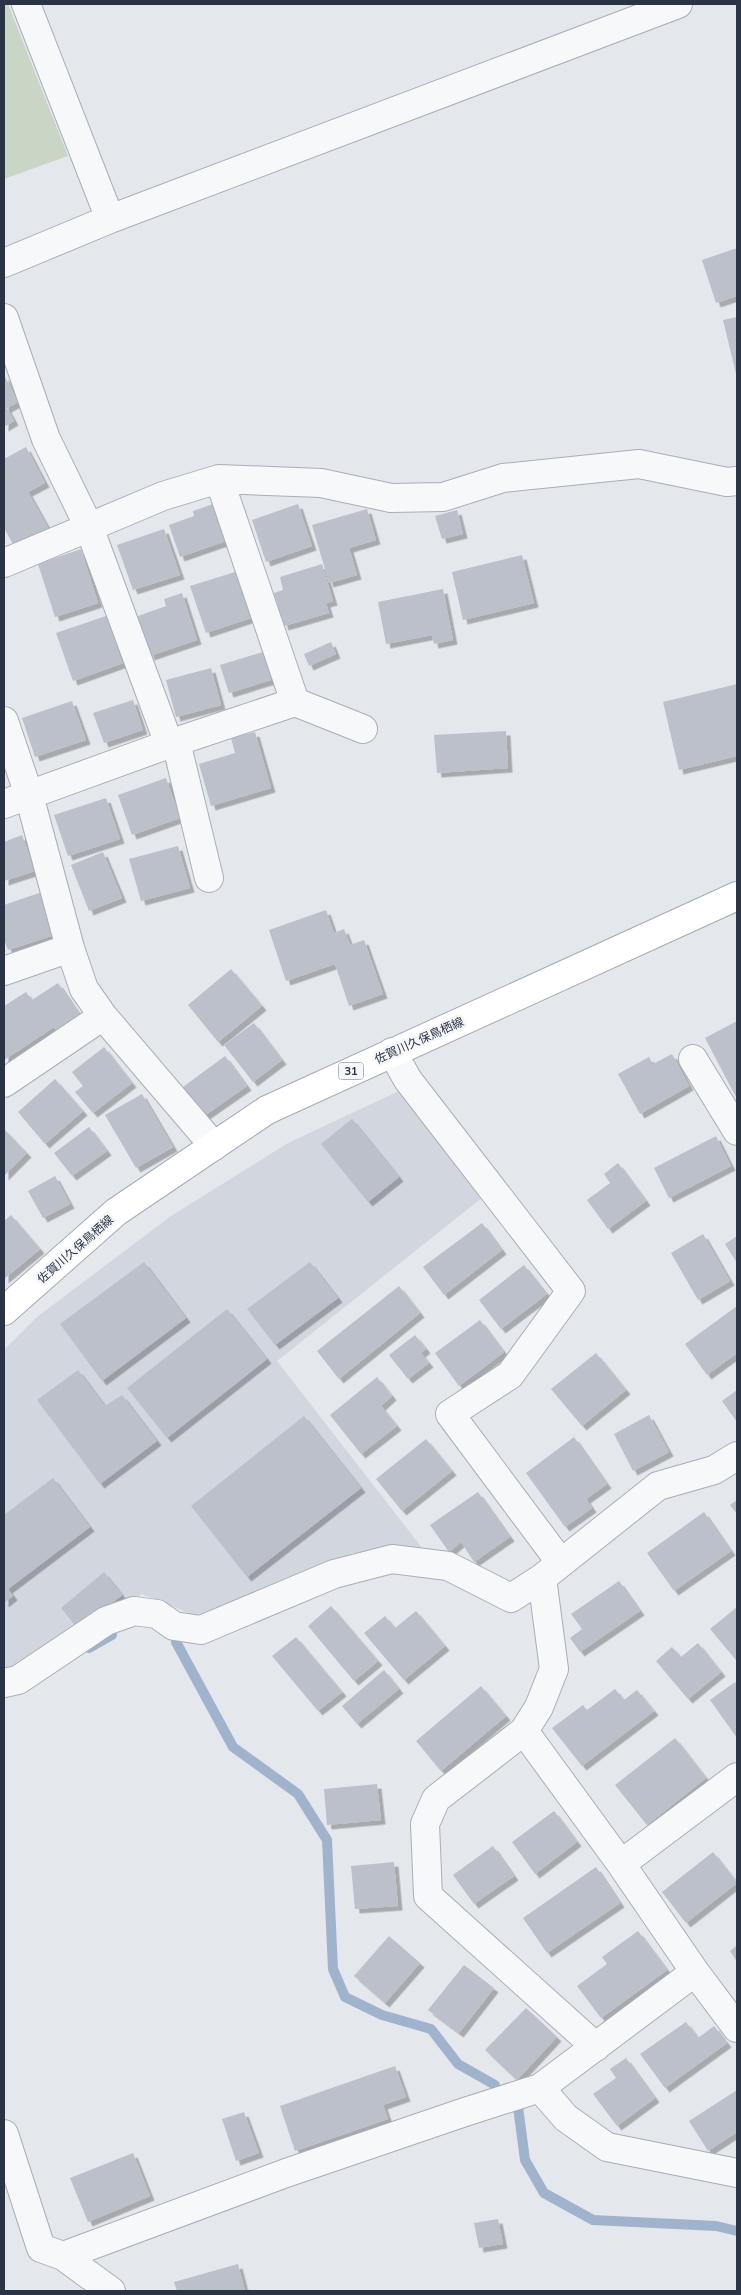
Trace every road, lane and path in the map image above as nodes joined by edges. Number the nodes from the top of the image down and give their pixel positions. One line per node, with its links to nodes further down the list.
1 (26, 4): 3 (street)
2 (675, 4): 3 (street)
3 (110, 219): 4 (street)
4 (4, 263)
5 (4, 318): 8 (street)
6 (219, 479): 7 (street); 8 (street); 10 (street)
7 (737, 481)
8 (89, 527): 9 (street); 13 (street)
9 (4, 563)
10 (296, 702): 12 (street); 13 (street)
11 (4, 721): 14 (street)
12 (363, 729)
13 (173, 743): 14 (street); 15 (street)
14 (16, 799): 17 (street)
15 (209, 878)
16 (737, 896): 20 (main road, 佐賀川久保鳥栖線 / 31)
17 (70, 948): 18 (street); 19 (street)
18 (4, 971)
19 (103, 1016): 22 (street); 24 (street)
20 (392, 1052): 24 (main road, 佐賀川久保鳥栖線 / 31); 27 (street)
21 (693, 1059): 23 (street)
22 (4, 1083)
23 (737, 1128)
24 (214, 1146): 25 (main road, 佐賀川久保鳥栖線 / 31)
25 (4, 1311)
26 (737, 1456): 27 (street)
27 (551, 1571): 28 (street); 29 (street)
28 (4, 1683)
29 (524, 1731): 31 (street); 34 (street)
30 (737, 1777): 31 (street)
31 (621, 1864): 32 (street)
32 (695, 1972): 33 (street); 34 (street)
33 (737, 2028)
34 (596, 2047): 35 (street)
35 (540, 2088): 37 (street); 38 (street)
36 (4, 2134): 38 (street)
37 (737, 2173)
38 (63, 2256): 39 (street)
39 (110, 2291)

